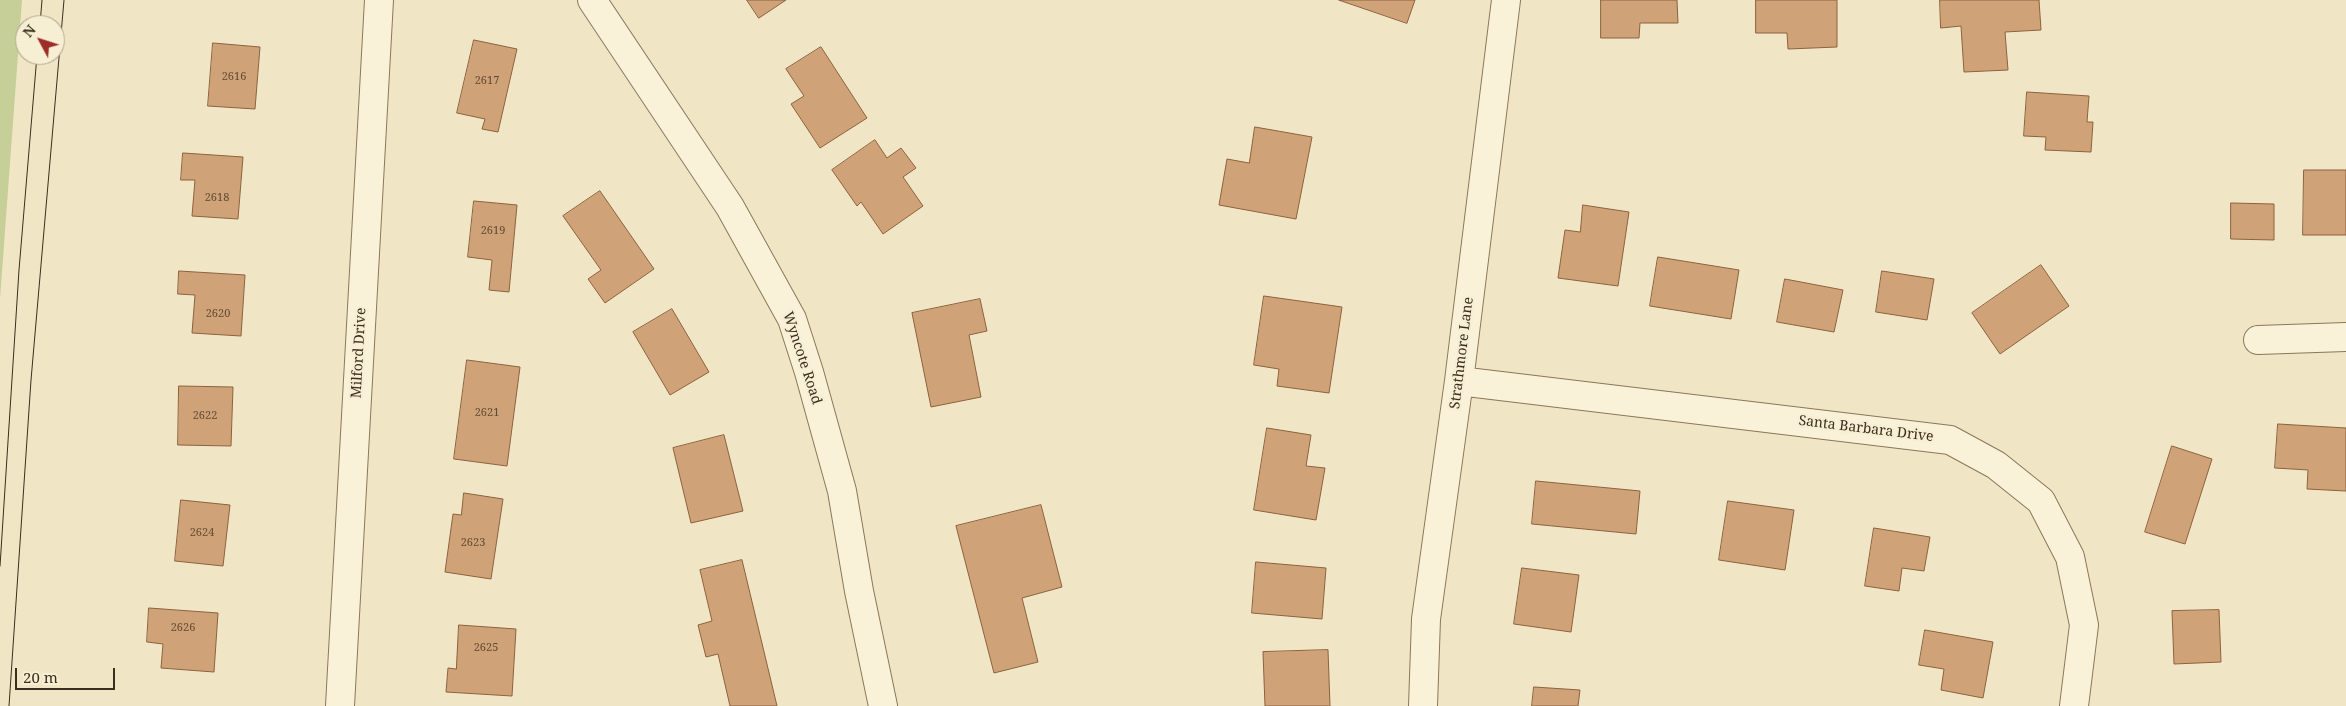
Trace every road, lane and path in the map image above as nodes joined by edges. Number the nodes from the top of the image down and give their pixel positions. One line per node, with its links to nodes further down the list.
1 (379, 0): 7 (street, Milford Drive)
2 (592, 0): 8 (street, Wyncote Road)
3 (1506, 0): 6 (street, Strathmore Lane)
4 (2346, 337): 5 (street)
5 (2258, 340)
6 (1459, 381): 9 (street, Strathmore Lane); 10 (street, Santa Barbara Drive)
7 (340, 706)
8 (883, 706)
9 (1423, 706)
10 (2074, 706)

